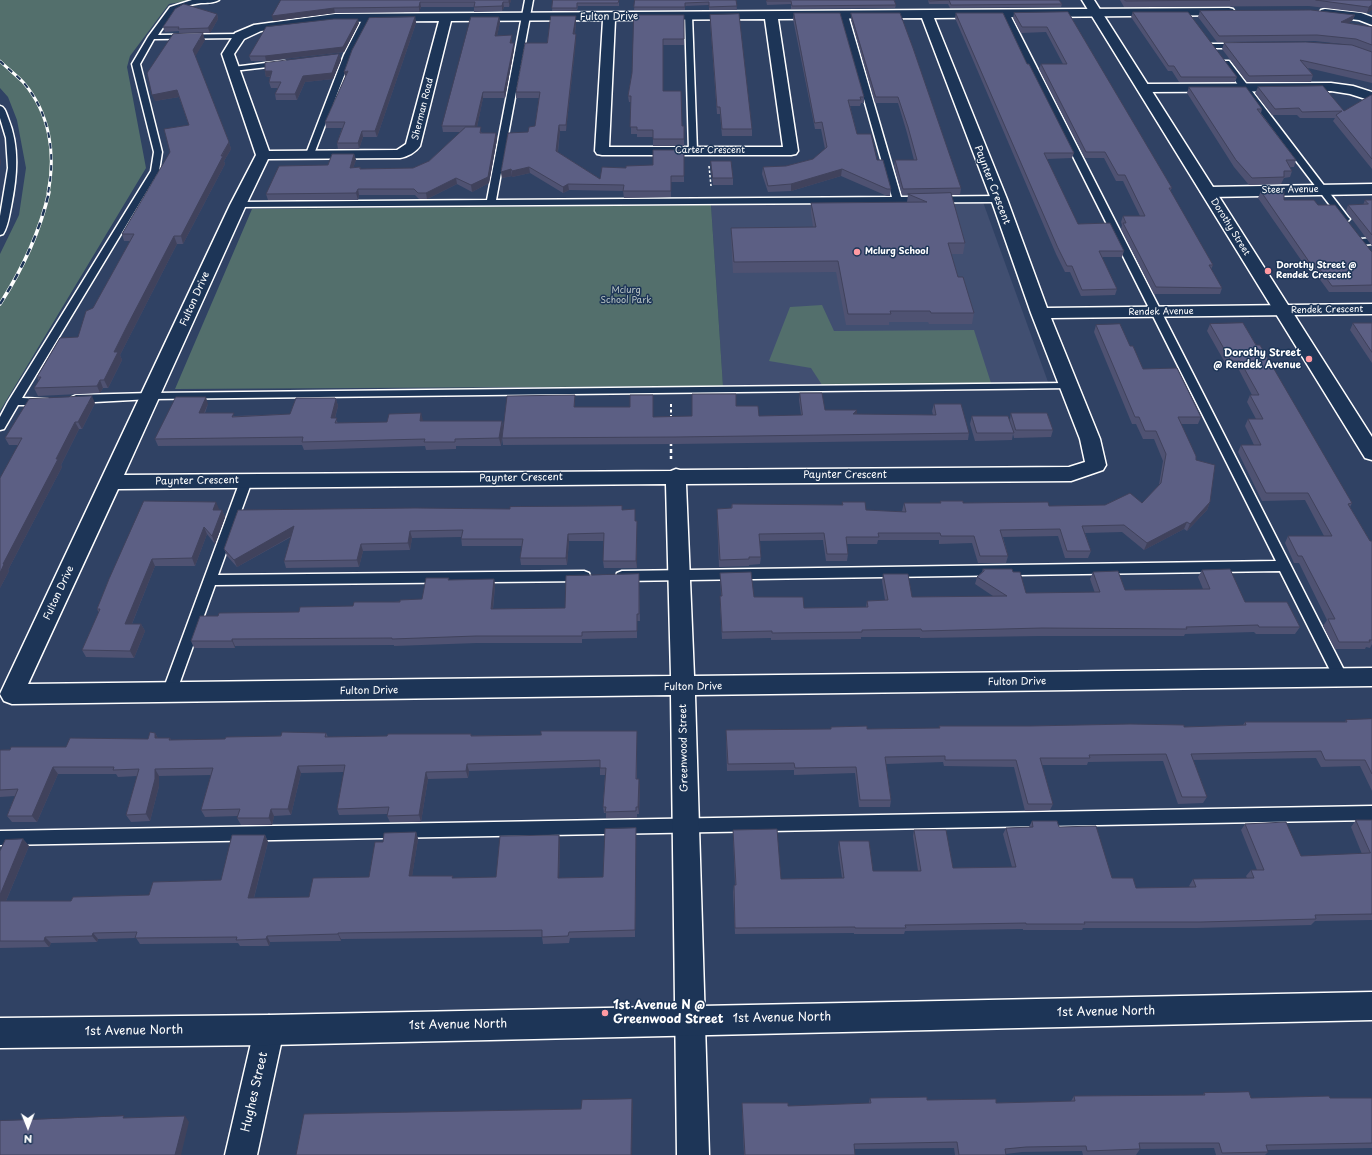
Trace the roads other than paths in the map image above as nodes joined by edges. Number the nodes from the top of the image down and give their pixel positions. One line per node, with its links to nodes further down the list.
1 (215, 0): 15 (lane)
2 (1092, 7): 4 (street, Fulton Drive); 6 (street, Fulton Drive); 21 (street, Dorothy Street)
3 (528, 9): 11 (street, Fulton Drive); 13 (street, Fulton Drive); 32 (lane)
4 (1241, 12)
5 (1316, 12): 14 (street)
6 (1005, 13): 7 (street, Fulton Drive); 40 (lane)
7 (926, 14): 9 (street, Fulton Drive); 30 (street, Paynter Crescent)
8 (771, 15): 9 (street, Fulton Drive); 10 (street, Fulton Drive); 24 (street, Carter Crescent)
9 (844, 15): 31 (lane)
10 (688, 16): 11 (street, Fulton Drive); 24 (lane)
11 (609, 17): 24 (street, Carter Crescent)
12 (367, 18): 13 (street, Fulton Drive); 16 (street, Fulton Drive); 25 (lane)
13 (446, 18): 25 (street, Sherman Road)
14 (1372, 21)
15 (152, 36): 16 (lane); 46 (lane)
16 (239, 36): 19 (street)
17 (1251, 46): 20 (lane)
18 (294, 62): 19 (lane)
19 (233, 70): 26 (street)
20 (1243, 87): 21 (street); 22 (street); 28 (lane)
21 (1144, 88): 29 (street, Dorothy Street)
22 (1372, 97)
23 (0, 108): 35 (lane)
24 (693, 151)
25 (310, 154): 26 (street, Sherman Road)
26 (263, 155): 33 (street, Fulton Drive)
27 (1372, 189): 28 (street, Steer Avenue)
28 (1323, 190): 29 (street, Steer Avenue); 34 (lane)
29 (1209, 192): 39 (street, Dorothy Street)
30 (998, 199): 31 (lane); 41 (street, Paynter Crescent)
31 (897, 200): 32 (lane)
32 (490, 203): 33 (lane)
33 (238, 205): 43 (street, Fulton Drive)
34 (1349, 224)
35 (0, 232)
36 (1359, 239): 37 (lane)
37 (1370, 246)
38 (1372, 309): 39 (street, Rendek Crescent)
39 (1283, 310): 40 (street, Rendek Avenue); 48 (street, Dorothy Street)
40 (1155, 312): 41 (street, Rendek Avenue); 52 (lane)
41 (1040, 313): 42 (street, Paynter Crescent)
42 (1068, 386): 43 (lane); 49 (street, Paynter Crescent)
43 (151, 396): 45 (lane); 51 (street, Fulton Drive)
44 (52, 400): 46 (lane)
45 (67, 400)
46 (14, 402): 47 (lane)
47 (0, 426)
48 (1372, 454)
49 (674, 476): 50 (street, Paynter Crescent); 53 (street, Greenwood Street)
50 (246, 481): 51 (street, Paynter Crescent); 54 (lane)
51 (110, 482): 58 (street, Fulton Drive)
52 (1283, 566): 53 (lane); 56 (lane)
53 (679, 575): 54 (lane); 57 (street, Greenwood Street)
54 (210, 580): 58 (lane)
55 (1372, 677): 56 (street, Fulton Drive)
56 (1341, 678): 57 (street, Fulton Drive)
57 (683, 687): 58 (street, Fulton Drive); 60 (street, Greenwood Street)
58 (169, 693)
59 (1372, 813): 60 (lane)
60 (685, 825): 61 (lane); 63 (street, Greenwood Street)
61 (0, 838)
62 (1372, 1006): 63 (street, 1st Avenue North)
63 (689, 1020): 64 (street, 1st Avenue North); 67 (street, Greenwood Street)
64 (270, 1030): 65 (street, 1st Avenue North); 66 (street, Hughes Street)
65 (0, 1033)
66 (241, 1155)
67 (693, 1155)

